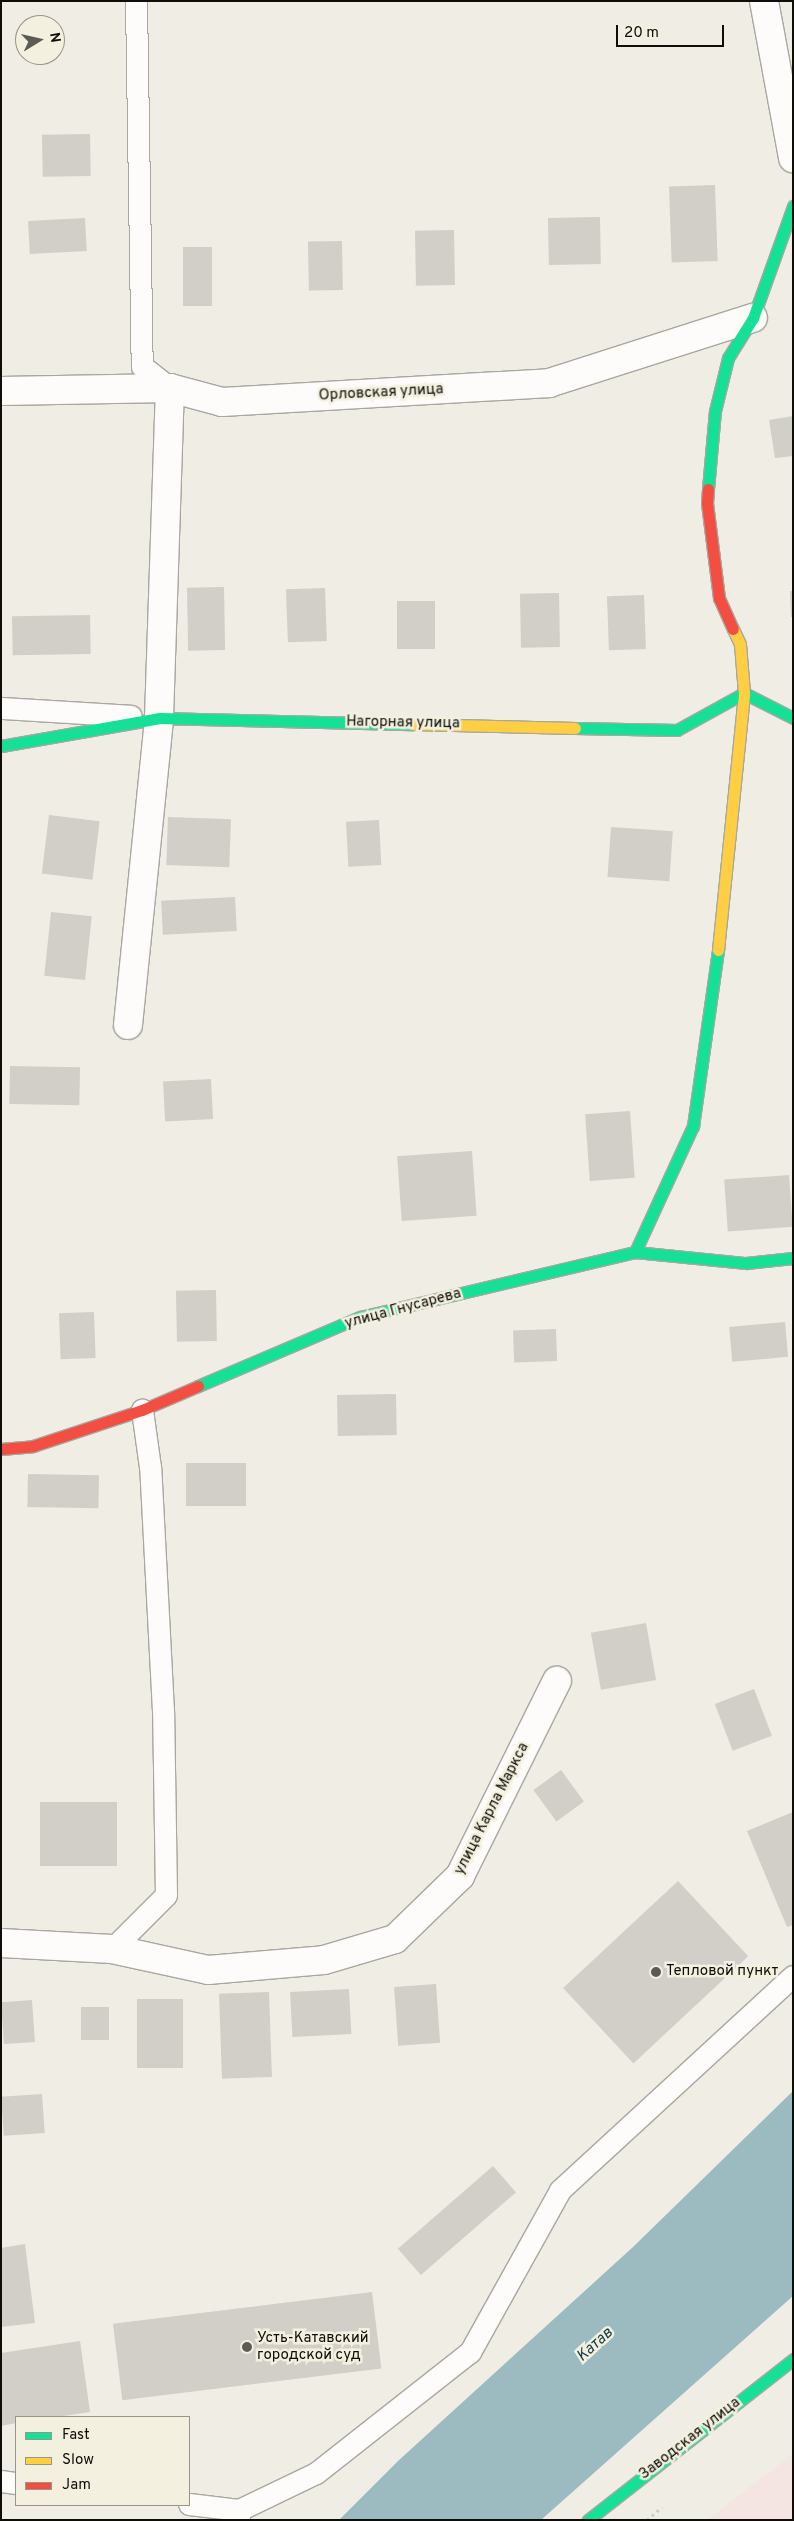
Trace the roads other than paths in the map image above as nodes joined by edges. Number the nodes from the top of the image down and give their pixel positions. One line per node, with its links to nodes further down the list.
1 (136, 1): 6 (lane)
2 (764, 1): 3 (street)
3 (793, 158)
4 (793, 206): 5 (street)
5 (752, 318): 6 (street, Орловская улица); 8 (street)
6 (170, 388): 7 (street, Орловская улица); 10 (street)
7 (1, 391)
8 (744, 694): 10 (street, Нагорная улица); 11 (street); 14 (street)
9 (1, 708): 10 (lane)
10 (159, 718): 12 (street, Нагорная улица); 13 (street)
11 (793, 718)
12 (1, 746)
13 (128, 1025)
14 (635, 1252): 15 (street, улица Гнусарева); 16 (street, улица Гнусарева)
15 (793, 1258)
16 (142, 1410): 17 (street, улица Гнусарева); 20 (lane)
17 (1, 1448)
18 (557, 1681): 20 (street, улица Карла Маркса)
19 (1, 1943): 20 (street, улица Карла Маркса)
20 (112, 1948)
21 (793, 1976): 26 (lane)
22 (793, 2359): 27 (street, Заводская улица)
23 (1, 2481): 24 (lane)
24 (15, 2483)
25 (190, 2504): 26 (lane)
26 (239, 2515)
27 (588, 2520)

